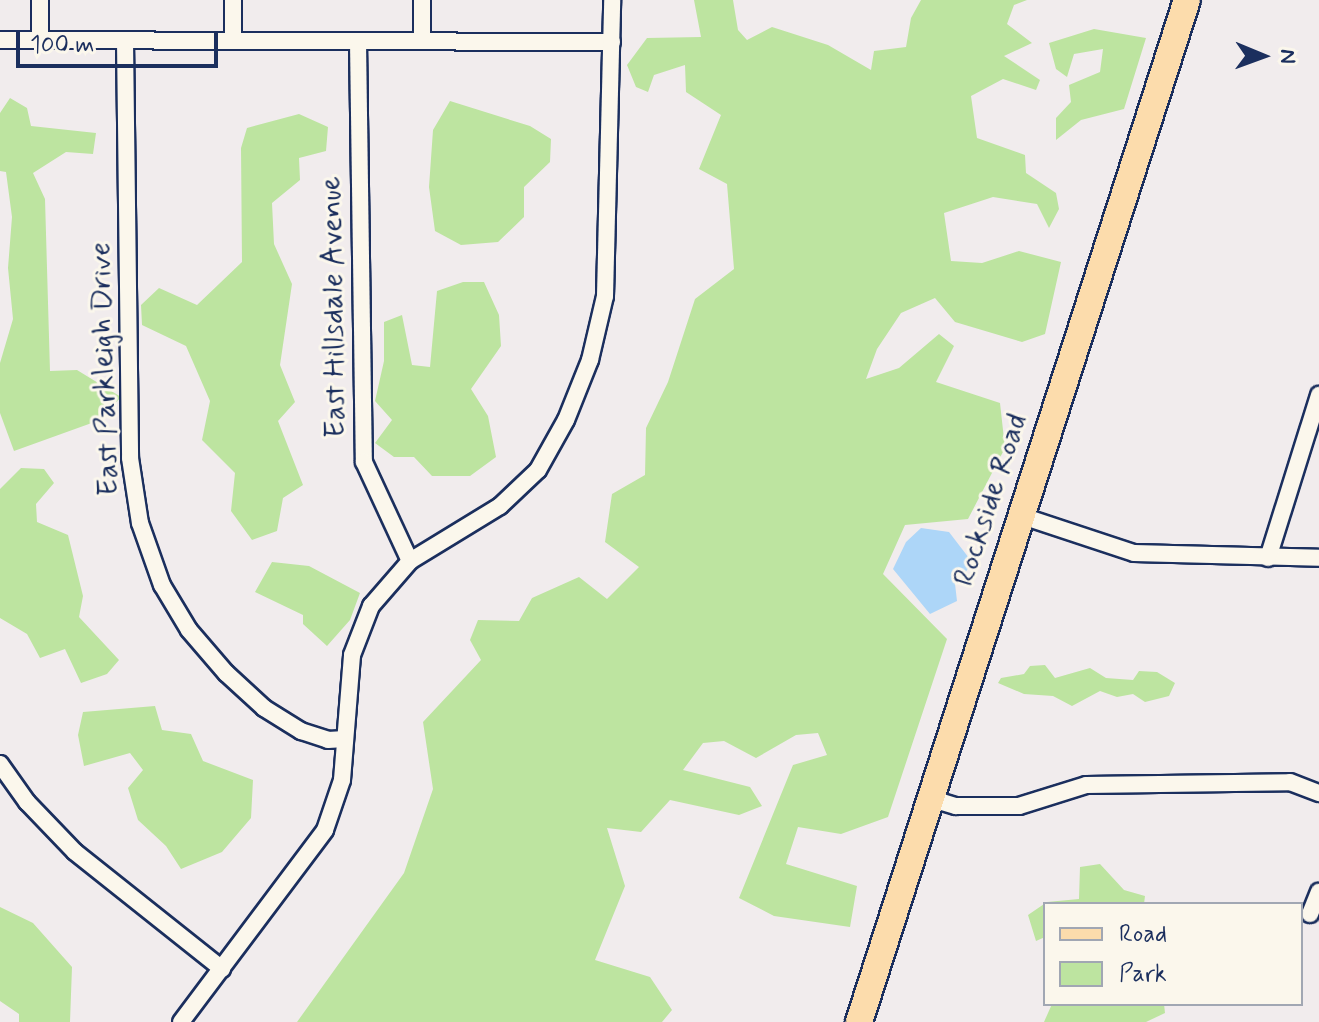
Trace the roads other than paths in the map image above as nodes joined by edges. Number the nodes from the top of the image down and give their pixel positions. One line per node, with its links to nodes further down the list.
1 (40, 0): 7 (street)
2 (233, 0): 8 (street)
3 (422, 0): 10 (street)
4 (612, 0): 12 (street)
5 (1187, 0): 14 (main road, Rockside Road)
6 (0, 40): 7 (street)
7 (40, 40): 9 (street)
8 (233, 40): 9 (street); 11 (street)
9 (125, 41): 18 (street, East Parkleigh Drive)
10 (422, 41): 11 (street); 12 (street)
11 (358, 42): 17 (street, East Hillsdale Avenue)
12 (612, 42): 17 (street)
13 (1319, 395): 15 (street)
14 (1019, 515): 15 (street); 21 (main road, Rockside Road)
15 (1268, 558): 16 (street)
16 (1319, 558)
17 (410, 561): 18 (street)
18 (345, 739): 24 (street)
19 (0, 764): 24 (street)
20 (1319, 793): 21 (street)
21 (929, 798): 26 (main road, Rockside Road)
22 (1319, 892): 23 (street)
23 (1310, 914)
24 (222, 969): 25 (street)
25 (181, 1022)
26 (859, 1022)

